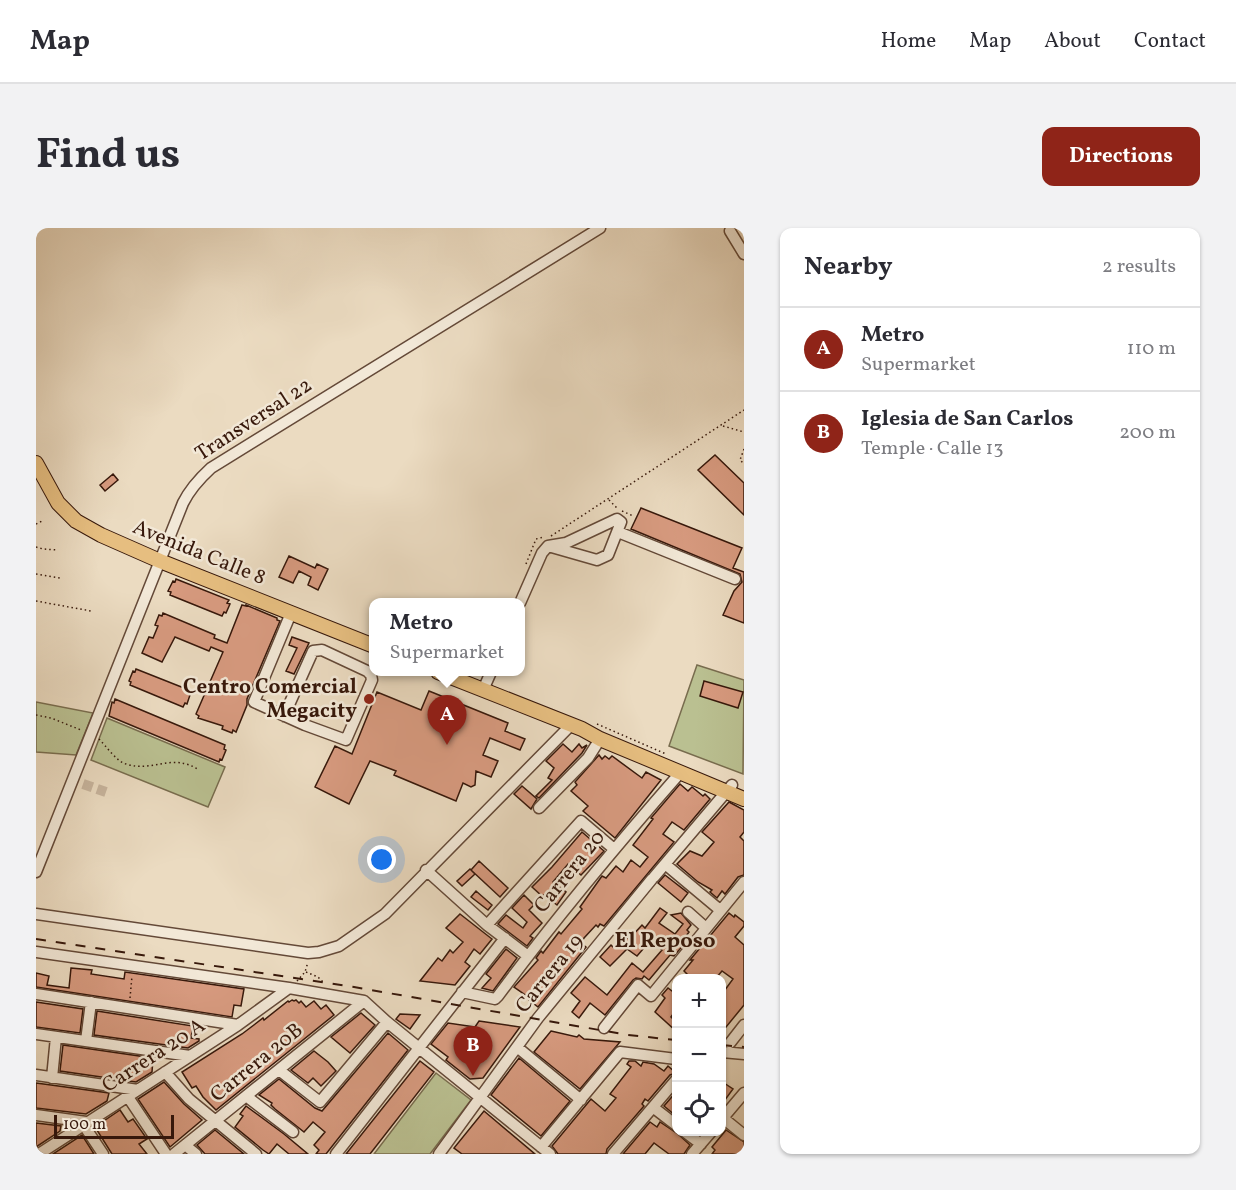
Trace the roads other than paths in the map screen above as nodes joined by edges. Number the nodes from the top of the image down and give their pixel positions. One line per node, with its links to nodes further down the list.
1 (600, 228): 7 (street, Transversal 22)
2 (730, 231): 3 (street)
3 (744, 254)
4 (36, 463): 7 (main road, Avenida Calle 8)
5 (618, 532): 6 (street); 6 (street); 8 (street)
6 (548, 546): 9 (street)
7 (160, 561): 10 (main road, Avenida Calle 8); 27 (street, Transversal 22)
8 (735, 579)
9 (522, 598)
10 (291, 613): 11 (main road, Avenida Calle 8); 17 (street)
11 (369, 644)
12 (369, 672): 17 (street)
13 (371, 676): 17 (street)
14 (448, 676): 16 (main road)
15 (489, 676): 16 (street)
16 (483, 690): 18 (main road)
17 (284, 716)
18 (577, 727): 19 (main road); 21 (main road); 26 (street)
19 (600, 739): 20 (main road); 23 (street)
20 (680, 773): 21 (main road); 24 (street, Carrera 20)
21 (734, 789): 22 (main road); 25 (street, Carrera 19)
22 (744, 799)
23 (539, 808)
24 (614, 849): 32 (street); 36 (street, Carrera 20)
25 (665, 864): 29 (street); 50 (street, Carrera 19)
26 (426, 870): 31 (street); 32 (street)
27 (36, 872)
28 (742, 890): 29 (street)
29 (720, 910): 33 (street)
30 (688, 912): 33 (street)
31 (36, 914)
32 (487, 925): 34 (street)
33 (706, 928): 45 (street)
34 (505, 938): 36 (street); 38 (street)
35 (36, 952): 37 (street)
36 (528, 956): 38 (street, Carrera 20)
37 (289, 988): 40 (street); 43 (street, Carrera 20 A)
38 (462, 992): 51 (street)
39 (36, 994): 41 (street)
40 (364, 1001): 42 (street); 56 (street, Carrera 20B)
41 (91, 1002): 43 (street); 48 (street)
42 (387, 1022): 51 (street); 56 (street)
43 (238, 1025): 54 (street, Carrera 20 A)
44 (744, 1025): 49 (street)
45 (604, 1029)
46 (36, 1034): 47 (street)
47 (56, 1037): 48 (street); 59 (street)
48 (86, 1041): 54 (street)
49 (730, 1043)
50 (517, 1047): 65 (street, Carrera 19); 66 (street)
51 (420, 1049): 65 (street); 88 (street)
52 (726, 1052): 53 (street)
53 (744, 1054)
54 (190, 1056): 57 (street, Carrera 20 A)
55 (672, 1058): 66 (street)
56 (279, 1070): 63 (street, Carrera 20B)
57 (165, 1072): 61 (street, Carrera 20 A); 70 (street)
58 (36, 1075): 59 (street)
59 (52, 1077): 61 (street)
60 (674, 1082): 67 (street)
61 (138, 1090): 64 (street, Carrera 20 A)
62 (744, 1093): 69 (street)
63 (246, 1096): 70 (street, Carrera 20B); 74 (street)
64 (128, 1097): 73 (street, Carrera 20 A); 84 (street)
65 (481, 1097): 80 (street); 81 (street, Carrera 19)
66 (581, 1100): 80 (street)
67 (654, 1108): 71 (street); 89 (street)
68 (36, 1114): 73 (street)
69 (726, 1114)
70 (215, 1121): 79 (street, Carrera 20B); 87 (street)
71 (672, 1122)
72 (726, 1122): 75 (street)
73 (85, 1123): 82 (street, Carrera 20 A); 83 (street)
74 (293, 1132)
75 (744, 1135)
76 (691, 1136): 78 (street)
77 (707, 1136): 78 (street)
78 (701, 1144): 90 (street)
79 (185, 1145): 85 (street, Carrera 20B); 86 (street)
80 (546, 1150)
81 (444, 1152)
82 (39, 1154)
83 (103, 1154)
84 (166, 1154)
85 (174, 1154)
86 (196, 1154)
87 (256, 1154)
88 (336, 1154)
89 (613, 1154)
90 (692, 1154)

